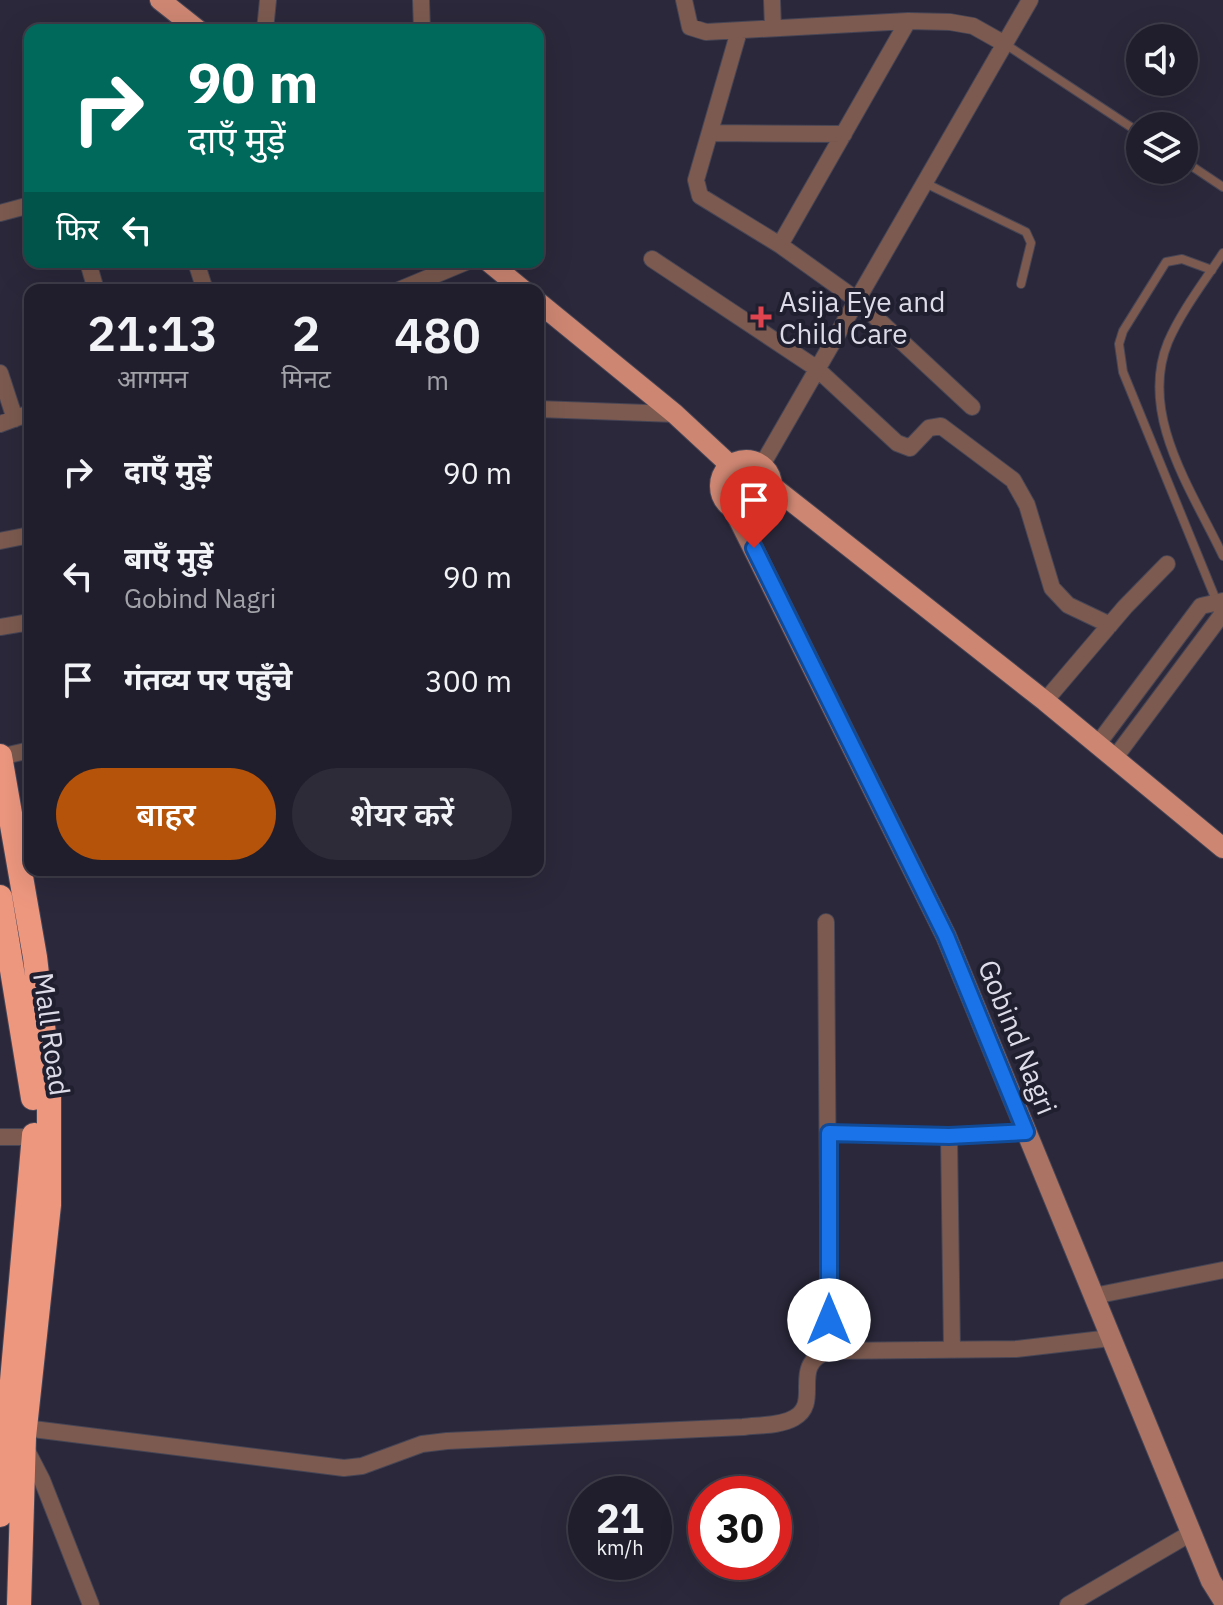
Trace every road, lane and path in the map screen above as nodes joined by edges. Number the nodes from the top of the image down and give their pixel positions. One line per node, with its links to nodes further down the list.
1 (160, 0): 8 (main road)
2 (268, 0): 9 (street)
3 (421, 0): 10 (street)
4 (684, 0): 12 (street)
5 (772, 0): 11 (street)
6 (1030, 0): 13 (street)
7 (908, 21): 11 (street); 13 (street); 16 (street)
8 (190, 24)
9 (266, 24)
10 (422, 24)
11 (773, 28): 12 (street)
12 (739, 31): 15 (street)
13 (1005, 44): 14 (lane); 18 (street)
14 (1126, 124)
15 (711, 133): 16 (street); 22 (street)
16 (844, 134): 22 (street)
17 (1198, 170): 19 (lane)
18 (924, 182): 30 (lane); 31 (street)
19 (1223, 187)
20 (24, 207): 21 (street)
21 (0, 213)
22 (780, 245): 31 (street)
23 (1223, 253): 27 (lane)
24 (652, 259): 33 (street)
25 (456, 268): 28 (street)
26 (496, 268): 29 (main road)
27 (1212, 270): 45 (lane); 47 (lane)
28 (431, 284)
29 (516, 284)
30 (1021, 284)
31 (857, 300): 33 (street); 35 (street)
32 (544, 307): 37 (main road)
33 (816, 368): 40 (street); 49 (street)
34 (0, 373): 38 (street)
35 (972, 407)
36 (544, 409): 37 (street)
37 (675, 414): 39 (main road)
38 (15, 419)
39 (730, 465): 40 (main road); 42 (main road)
40 (762, 465): 41 (main road)
41 (772, 486): 42 (main road); 51 (main road)
42 (733, 508): 61 (street, Gobind Nagri)
43 (24, 536): 44 (street)
44 (0, 541)
45 (1223, 556)
46 (1167, 564): 49 (street)
47 (1221, 605): 52 (street); 55 (street)
48 (24, 623): 50 (street)
49 (1110, 625): 51 (street)
50 (0, 627)
51 (1045, 701): 52 (main road)
52 (1097, 745): 55 (main road)
53 (24, 751): 54 (street)
54 (0, 757): 56 (highway)
55 (1114, 759): 57 (main road)
56 (22, 834)
57 (1223, 848)
58 (26, 876): 71 (highway)
59 (0, 897): 65 (highway, Mall Road)
60 (826, 922): 62 (street)
61 (1026, 1132): 63 (street); 67 (street, Gobind Nagri)
62 (829, 1133): 63 (street); 70 (street)
63 (949, 1136): 69 (street)
64 (0, 1137): 65 (street)
65 (34, 1137): 73 (highway, Mall Road)
66 (1223, 1270): 67 (street)
67 (1094, 1296): 68 (street, Gobind Nagri)
68 (1111, 1338): 69 (street); 75 (street, Gobind Nagri)
69 (952, 1350): 70 (street)
70 (829, 1351): 71 (street)
71 (24, 1436): 72 (highway)
72 (32, 1481): 77 (highway); 78 (street)
73 (0, 1498): 74 (highway, Mall Road)
74 (0, 1515)
75 (1191, 1533): 76 (street, Gobind Nagri); 79 (street)
76 (1223, 1600)
77 (19, 1605)
78 (91, 1605)
79 (1068, 1605)

